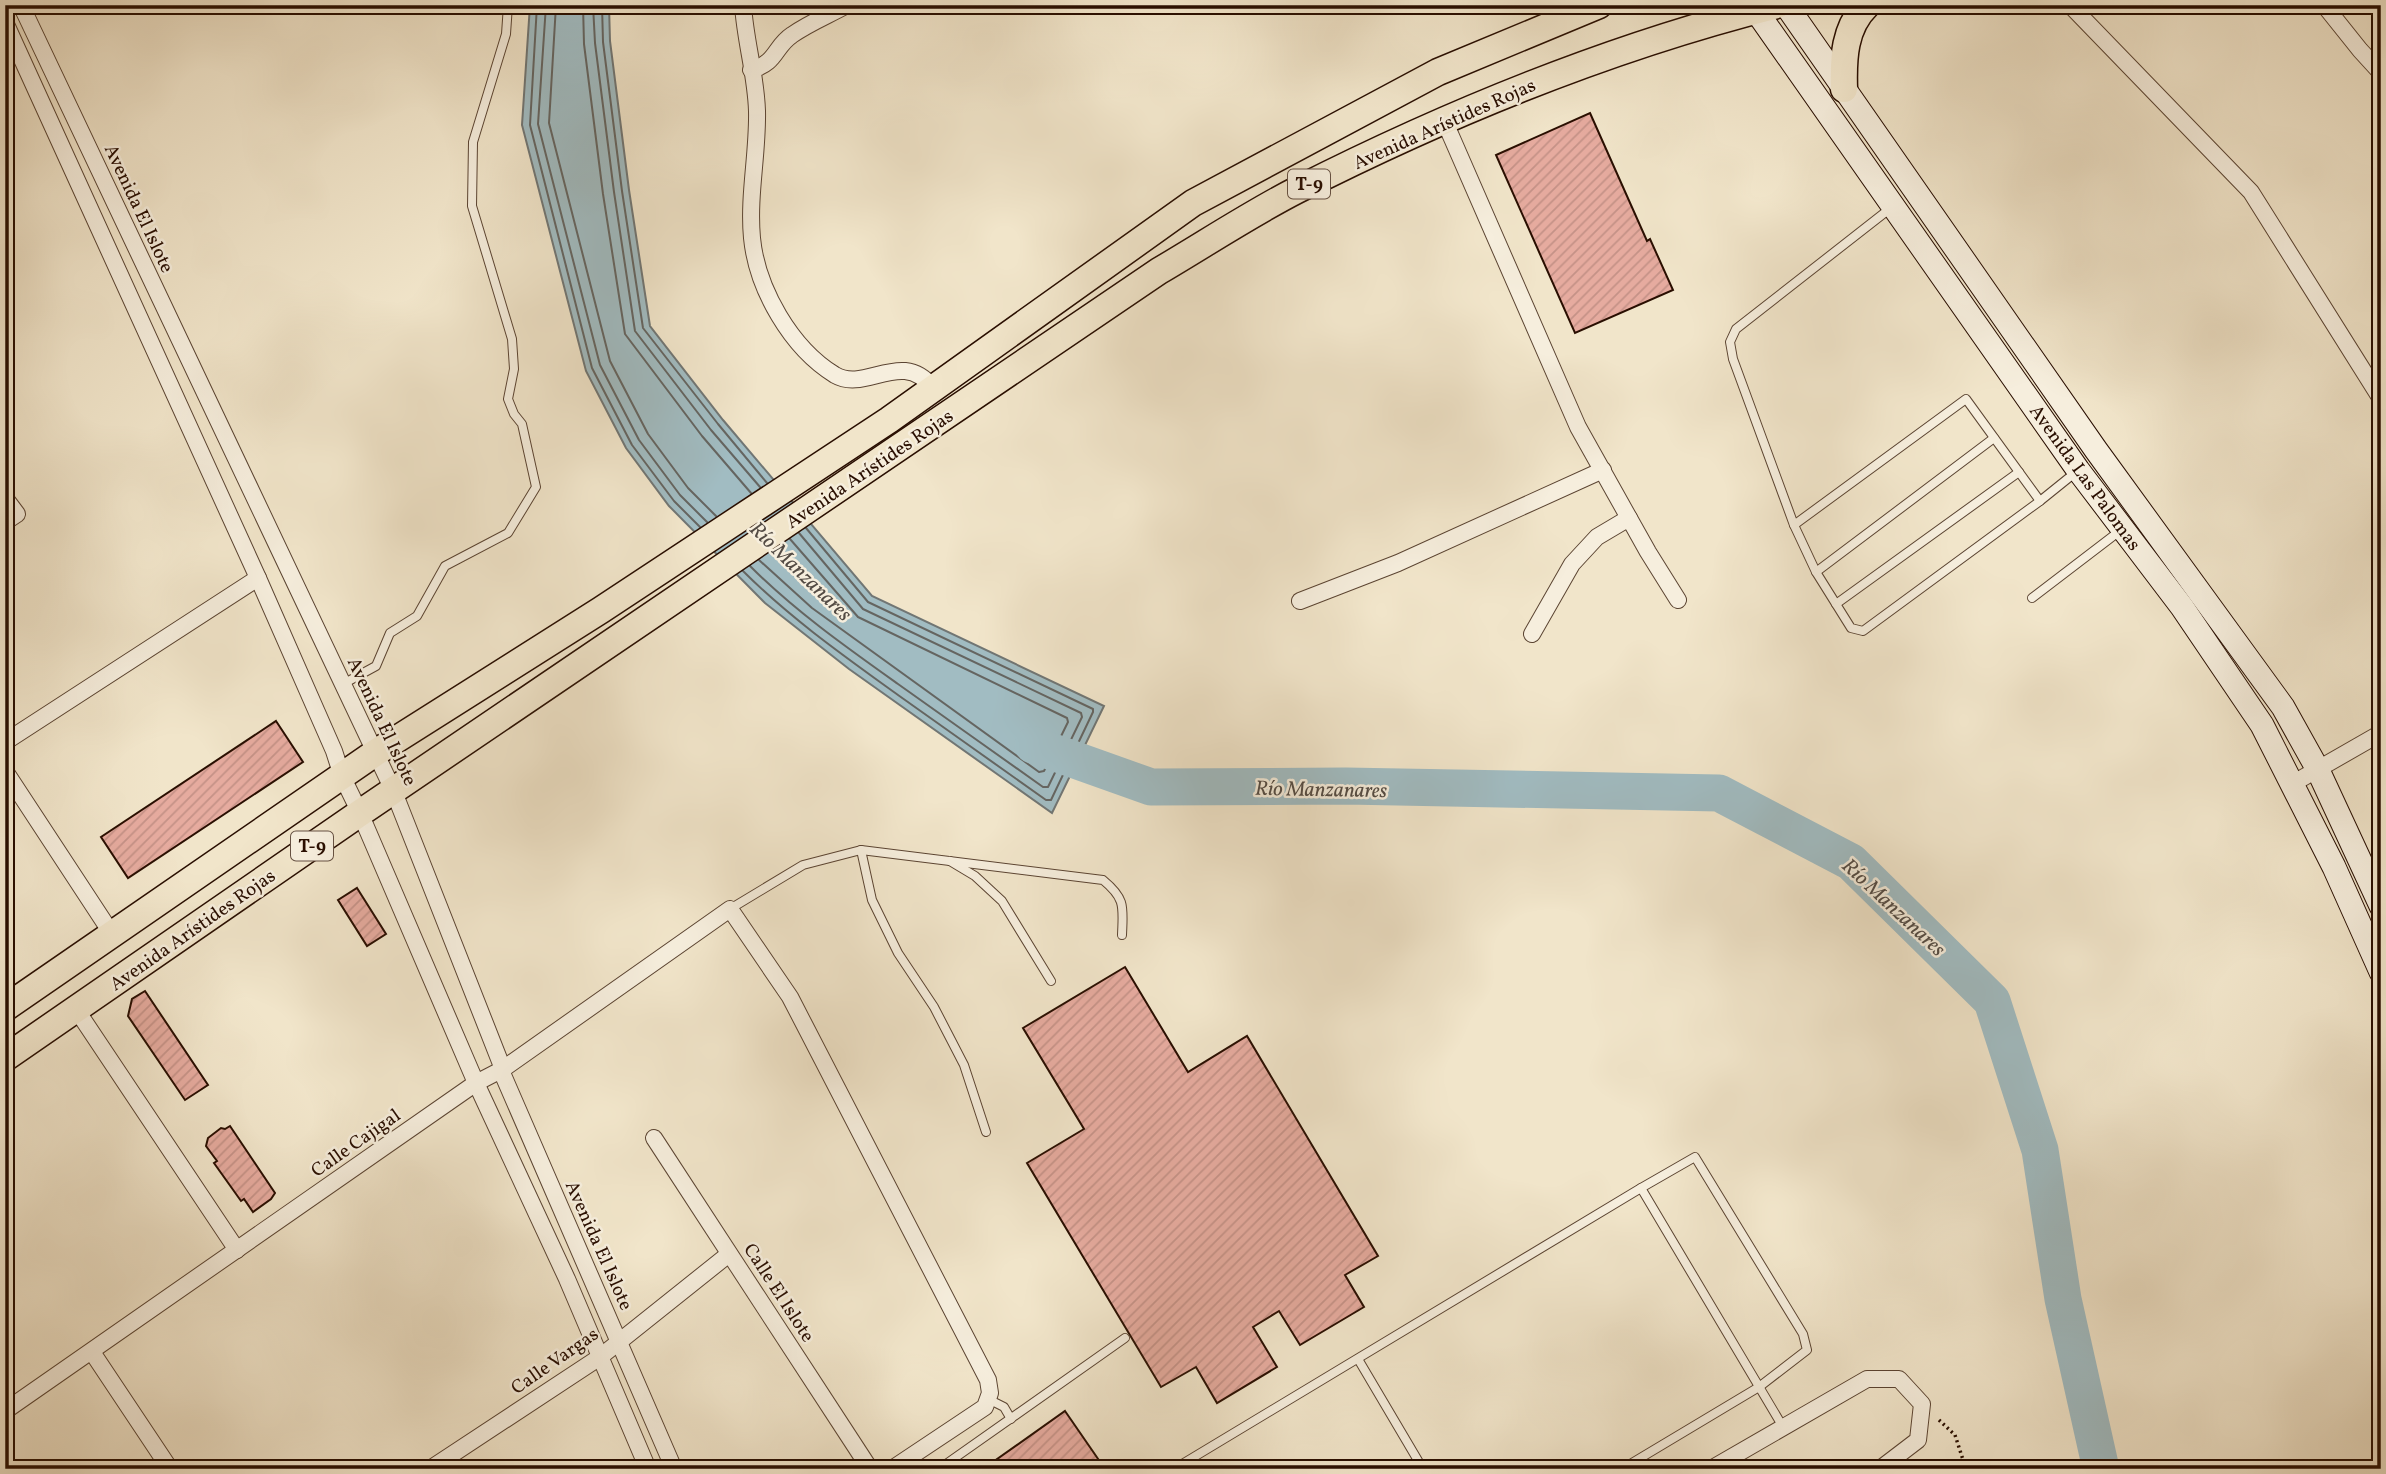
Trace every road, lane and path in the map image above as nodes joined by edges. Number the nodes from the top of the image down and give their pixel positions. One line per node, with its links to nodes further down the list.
1 (21, 5): 36 (street, Avenida El Islote)
2 (508, 5): 36 (lane)
3 (743, 5): 12 (street)
4 (847, 5): 12 (street)
5 (1599, 5): 17 (main road, Avenida Arístides Rojas / T-9)
6 (1786, 5): 14 (main road, Avenida Las Palomas)
7 (1867, 5): 14 (main road)
8 (2070, 5): 18 (street)
9 (2324, 5): 13 (street)
10 (1762, 7): 15 (main road, Avenida Arístides Rojas / T-9); 16 (main road, Avenida Las Palomas)
11 (5, 22): 30 (street)
12 (751, 70): 17 (street)
13 (2381, 73)
14 (1844, 89): 40 (main road, Avenida Las Palomas)
15 (1444, 120): 20 (street); 44 (main road, Avenida Arístides Rojas / T-9)
16 (1893, 206): 21 (main road, Avenida Las Palomas); 27 (lane)
17 (933, 388): 39 (main road, Avenida Arístides Rojas / T-9)
18 (2381, 399)
19 (1994, 438): 22 (lane); 27 (lane); 29 (lane)
20 (1603, 470): 25 (street); 33 (street)
21 (2078, 470): 24 (lane); 28 (main road, Avenida Las Palomas)
22 (2019, 472): 24 (lane); 34 (lane)
23 (5, 498): 26 (street)
24 (2040, 501): 34 (lane)
25 (1629, 517): 32 (street); 35 (street)
26 (5, 522)
27 (1794, 525): 29 (lane)
28 (2123, 529): 31 (lane); 43 (main road, Avenida Las Palomas)
29 (1816, 572): 34 (lane)
30 (258, 578): 38 (street); 42 (street)
31 (2032, 598)
32 (1678, 600)
33 (1300, 601)
34 (1836, 604)
35 (1532, 634)
36 (342, 684): 39 (street, Avenida El Islote)
37 (2381, 733): 40 (street)
38 (5, 742)
39 (375, 753): 42 (main road, Avenida Arístides Rojas / T-9); 44 (street, Avenida El Islote)
40 (2317, 768): 43 (street); 48 (main road, Avenida Las Palomas)
41 (5, 771): 50 (street)
42 (342, 776): 45 (street); 50 (main road, Avenida Arístides Rojas / T-9)
43 (2292, 784): 52 (main road, Avenida Las Palomas)
44 (394, 792): 45 (main road, Avenida Arístides Rojas / T-9); 57 (street, Avenida El Islote)
45 (360, 813): 55 (main road, Avenida Arístides Rojas / T-9); 58 (street)
46 (861, 850): 47 (lane); 49 (lane); 59 (lane)
47 (947, 859): 51 (lane); 53 (lane)
48 (2381, 906)
49 (730, 909): 57 (street, Calle Cajigal); 70 (street)
50 (112, 934): 54 (main road, Avenida Arístides Rojas / T-9)
51 (1122, 935)
52 (2381, 972)
53 (1051, 981)
54 (5, 1008)
55 (76, 1009): 56 (main road, Avenida Arístides Rojas / T-9); 62 (street)
56 (5, 1058)
57 (503, 1069): 58 (street, Calle Cajigal); 65 (street, Avenida El Islote)
58 (476, 1083): 62 (street, Calle Cajigal); 67 (street)
59 (986, 1132)
60 (654, 1138): 63 (street, Calle El Islote)
61 (1641, 1188): 68 (lane); 69 (lane); 69 (lane)
62 (237, 1250): 66 (street, Calle Cajigal)
63 (729, 1254): 65 (street, Calle Vargas); 79 (street, Calle El Islote)
64 (1125, 1338): 73 (lane)
65 (619, 1340): 67 (street, Calle Vargas); 78 (street, Avenida El Islote)
66 (92, 1352): 72 (street, Calle Cajigal); 75 (street)
67 (600, 1357): 76 (street, Calle Vargas); 77 (street)
68 (1358, 1359): 82 (lane); 83 (lane)
69 (1759, 1387): 74 (lane); 84 (lane)
70 (988, 1399): 73 (lane); 80 (street)
71 (1922, 1404): 74 (street); 86 (street); 87 (path)
72 (5, 1411)
73 (1011, 1419): 81 (lane)
74 (1783, 1427): 85 (street)
75 (170, 1469)
76 (430, 1469)
77 (648, 1469)
78 (674, 1469)
79 (870, 1469)
80 (892, 1469)
81 (939, 1469)
82 (1174, 1469)
83 (1423, 1469)
84 (1622, 1469)
85 (1711, 1469)
86 (1880, 1469)
87 (1966, 1469)

